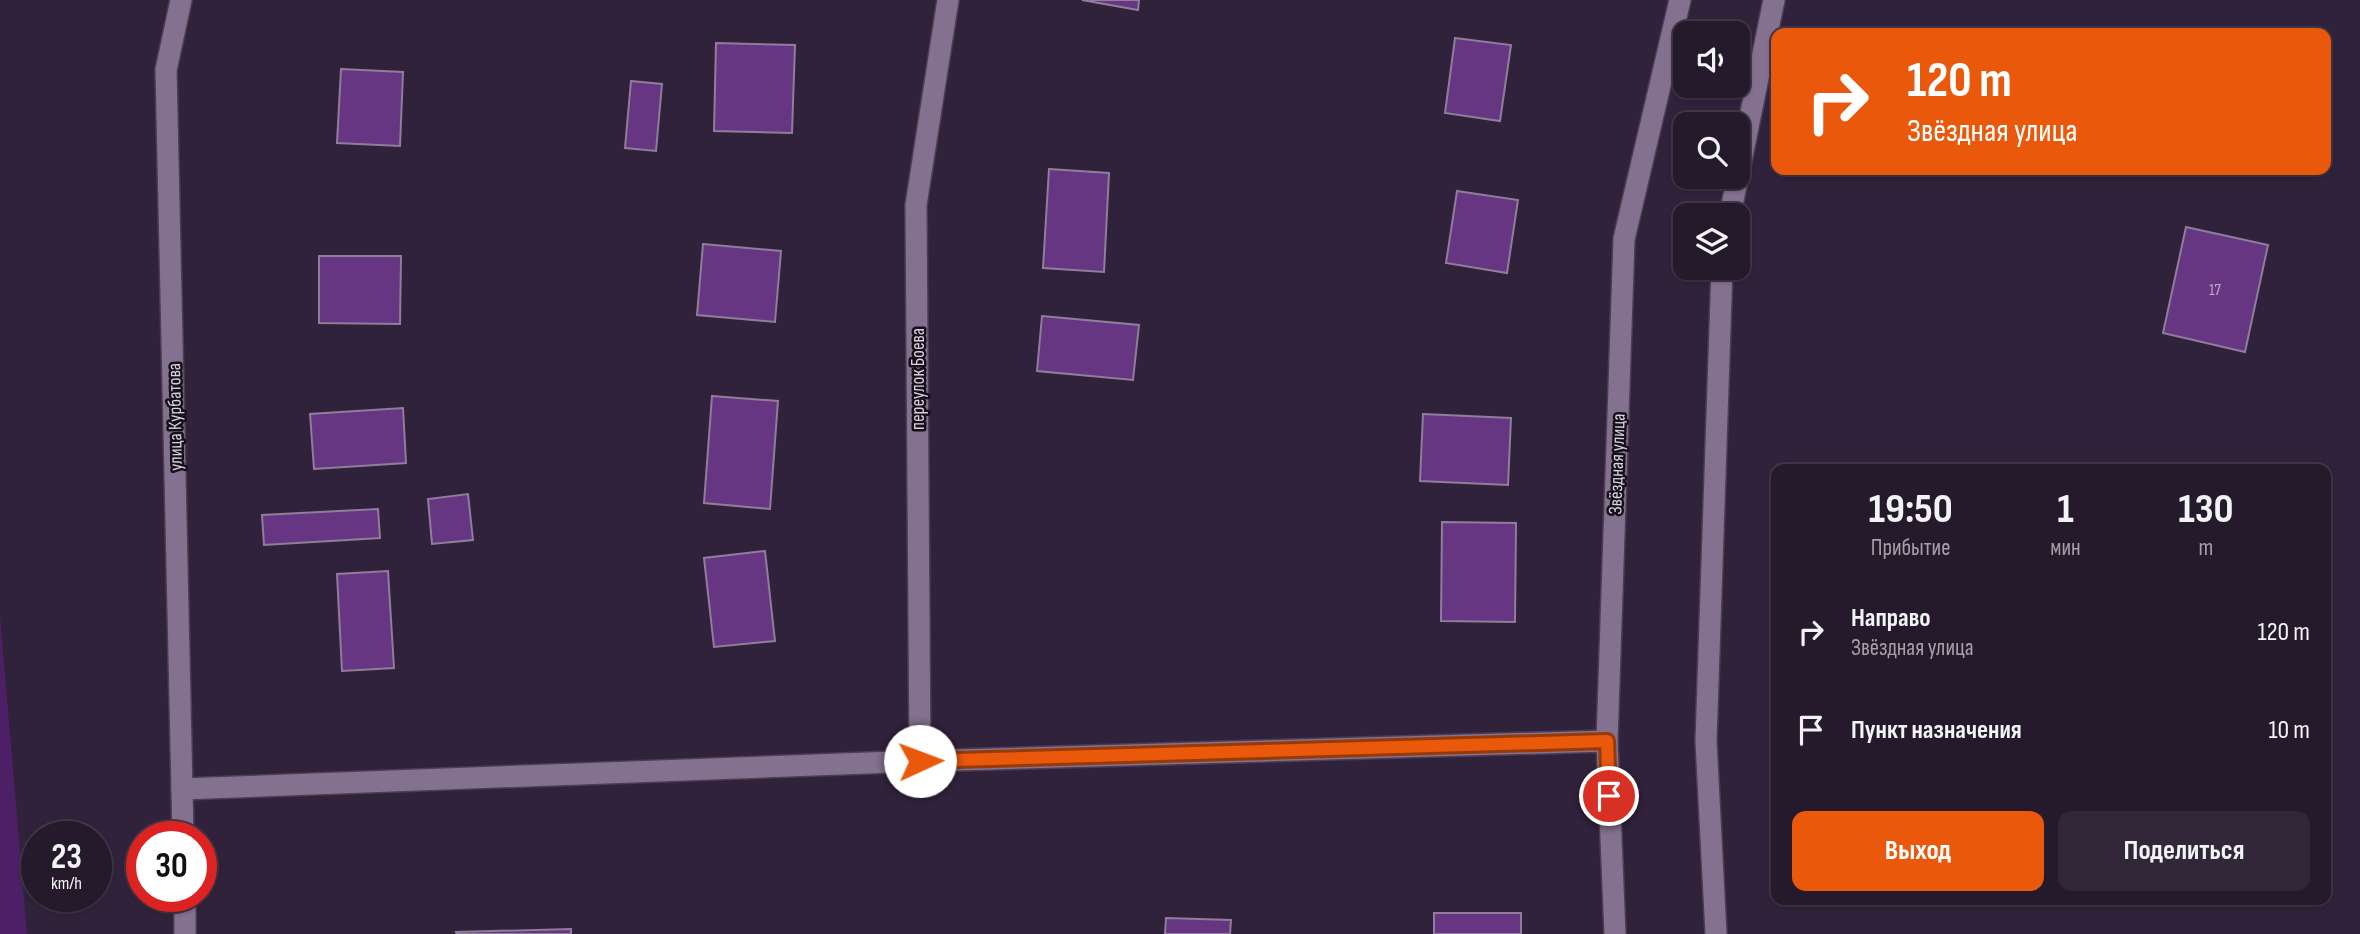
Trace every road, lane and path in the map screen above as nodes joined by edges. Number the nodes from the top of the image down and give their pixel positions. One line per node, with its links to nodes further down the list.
1 (181, 0): 9 (street, улица Курбатова)
2 (948, 0): 8 (street, переулок Боева)
3 (1681, 0): 7 (street, Звёздная улица)
4 (1774, 0): 5 (street)
5 (1732, 203)
6 (1722, 280): 14 (street)
7 (1607, 741): 8 (street); 13 (street, Звёздная улица)
8 (920, 761): 9 (street)
9 (182, 789): 10 (street, улица Курбатова)
10 (183, 821)
11 (184, 912): 12 (street)
12 (185, 934)
13 (1615, 934)
14 (1716, 934)

